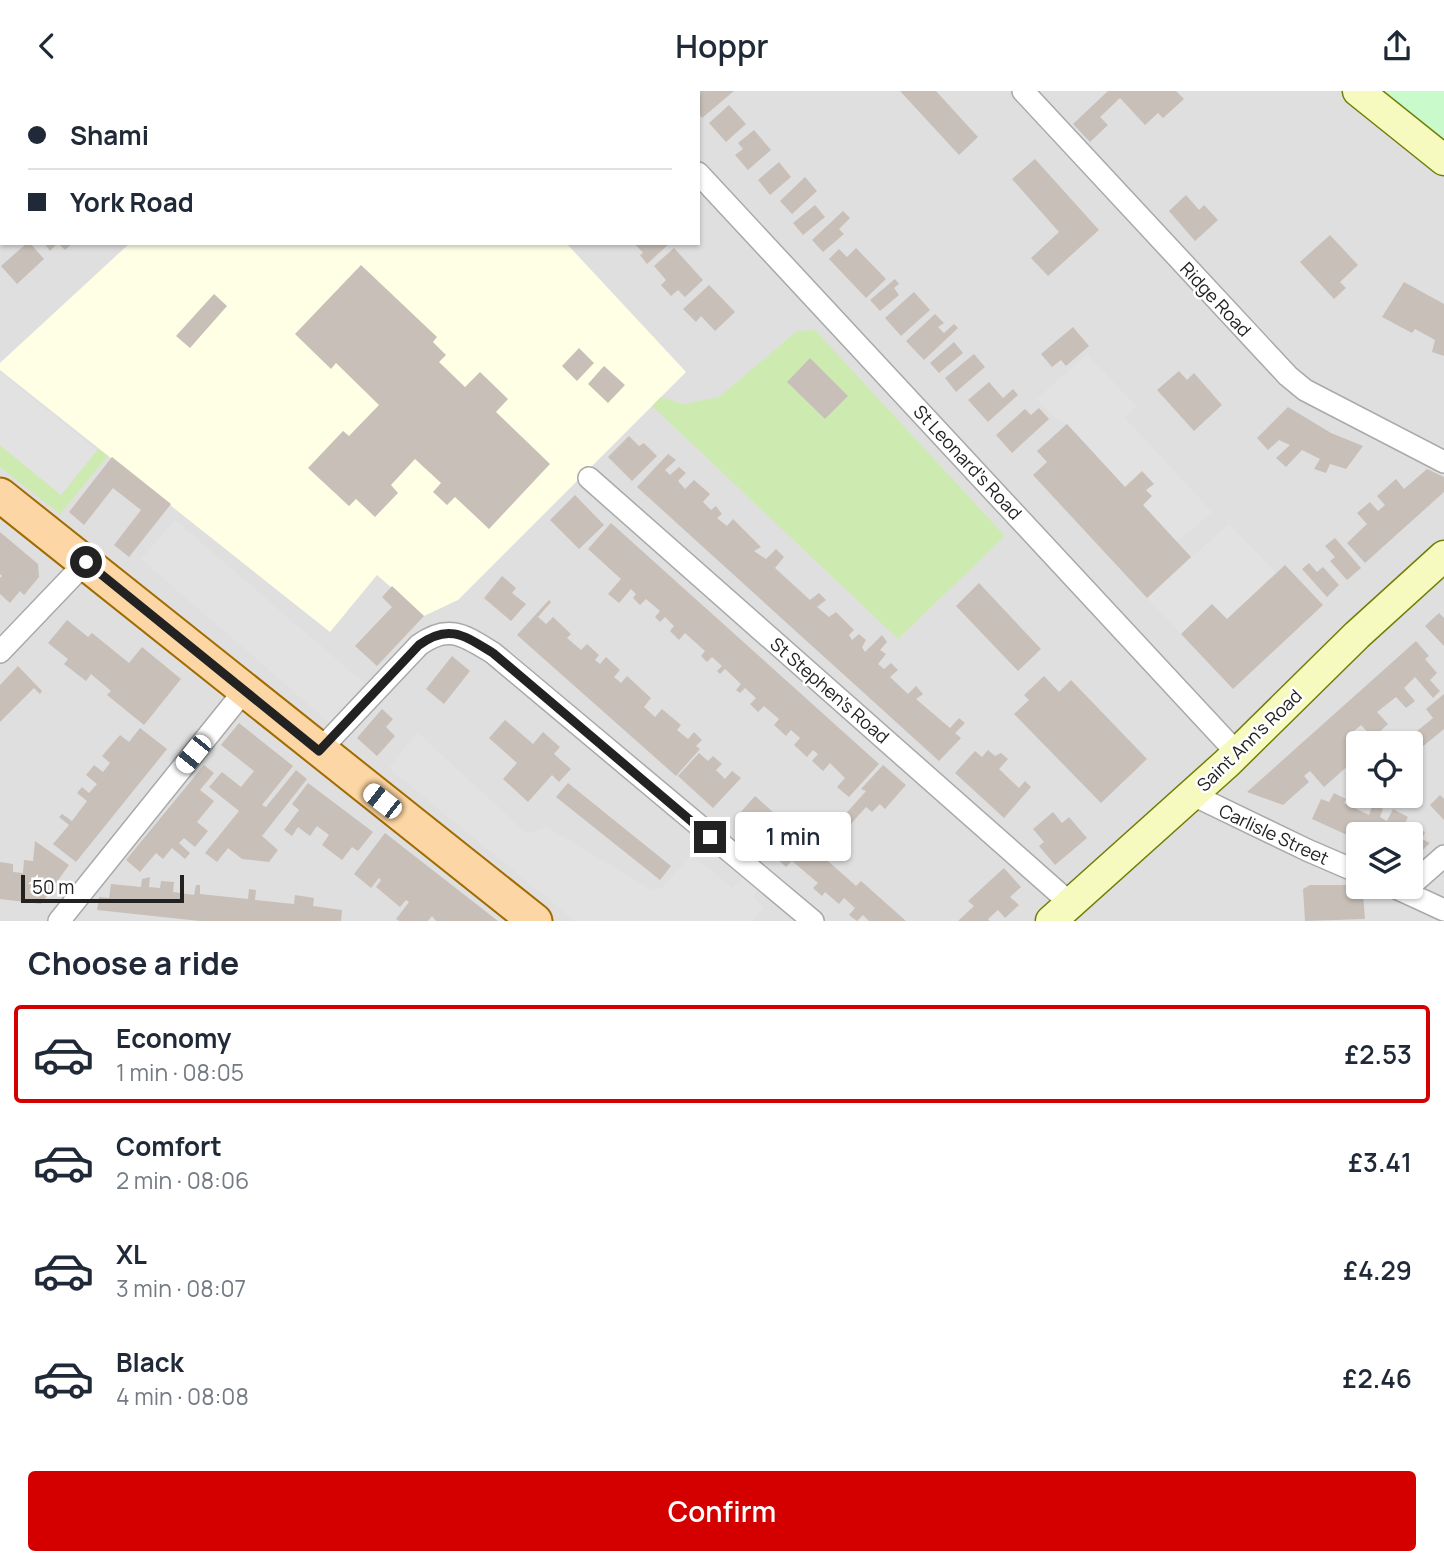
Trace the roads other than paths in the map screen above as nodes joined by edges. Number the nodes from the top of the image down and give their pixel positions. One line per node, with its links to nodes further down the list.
1 (1023, 91): 5 (street, Ridge Road)
2 (1358, 91): 3 (street)
3 (1444, 160)
4 (700, 175): 13 (street, St Leonard's Road)
5 (1444, 462)
6 (589, 478): 20 (street, St Stephen's Road)
7 (0, 495): 9 (main road)
8 (1444, 556): 13 (street, Saint Ann's Road)
9 (86, 562): 10 (street); 11 (main road)
10 (0, 652)
11 (244, 691): 12 (main road); 21 (street)
12 (319, 751): 22 (main road); 23 (street)
13 (1237, 753): 14 (street, Saint Ann's Road)
14 (1191, 794): 16 (street, Carlisle Street); 20 (street, Saint Ann's Road)
15 (1444, 856): 17 (street)
16 (1346, 867)
17 (1423, 873)
18 (1423, 898): 19 (street)
19 (1444, 910)
20 (1061, 912)
21 (59, 921)
22 (535, 921)
23 (813, 921)

